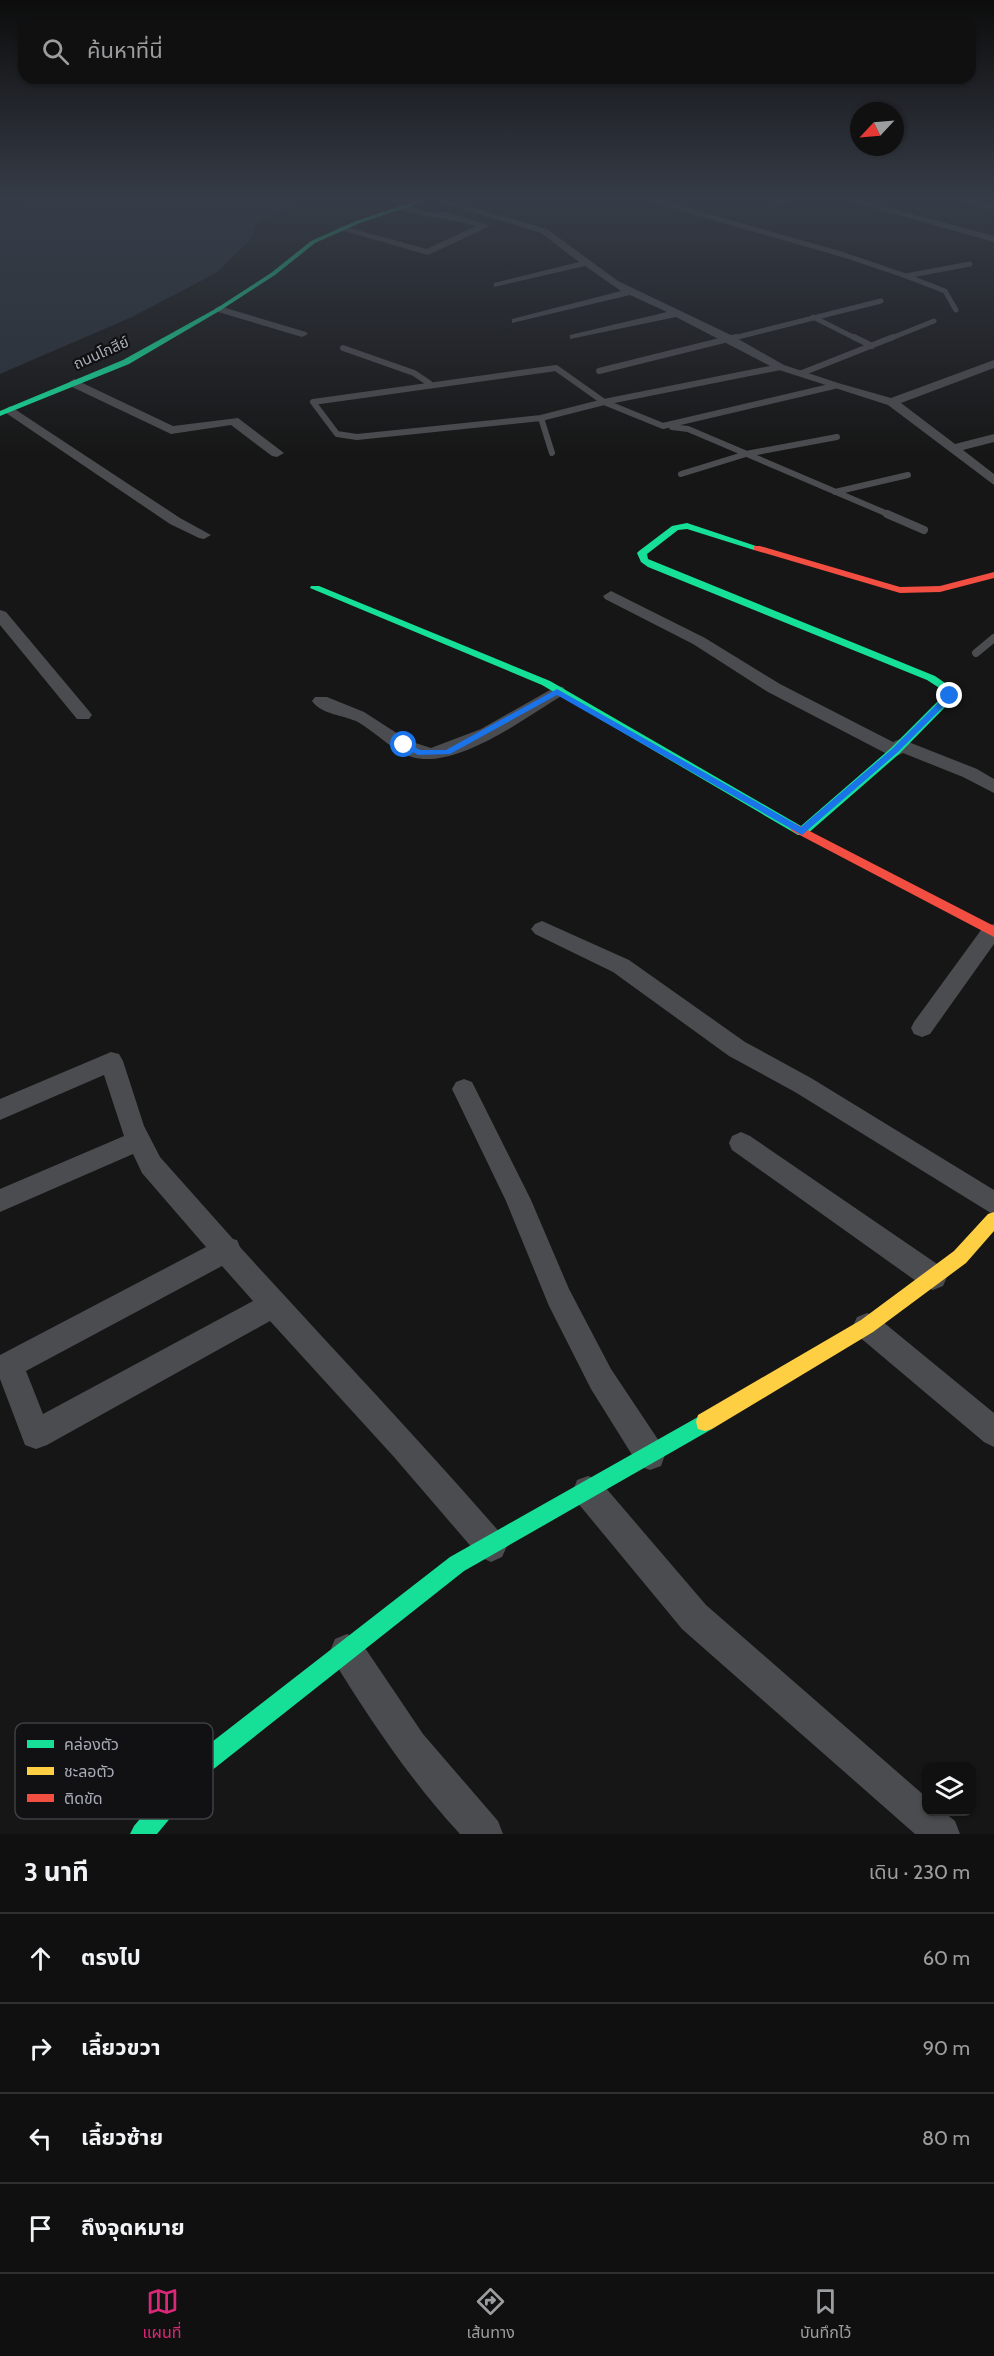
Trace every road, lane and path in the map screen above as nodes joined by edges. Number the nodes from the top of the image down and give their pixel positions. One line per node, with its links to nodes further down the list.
1 (258, 284): 8 (street, ถนนโกสีย์)
2 (504, 284): 5 (street)
3 (615, 284): 6 (street)
4 (926, 284): 9 (lane)
5 (498, 285)
6 (632, 291): 10 (street); 12 (street)
7 (881, 301): 11 (lane)
8 (219, 309): 14 (street); 23 (street, ถนนโกสีย์)
9 (956, 310)
10 (679, 313): 15 (street); 16 (street)
11 (813, 317): 16 (lane); 17 (lane)
12 (516, 321)
13 (934, 321): 17 (lane)
14 (302, 334)
15 (574, 338)
16 (729, 338): 20 (street); 21 (lane)
17 (872, 346): 22 (lane)
18 (343, 348): 24 (lane)
19 (994, 364): 27 (street)
20 (780, 367): 22 (street); 26 (lane)
21 (599, 371)
22 (802, 373): 25 (street)
23 (74, 383): 28 (street, ถนนโกสีย์); 34 (street)
24 (429, 384): 26 (lane); 29 (lane)
25 (834, 386): 27 (street); 30 (lane)
26 (604, 402): 29 (lane); 30 (lane)
27 (892, 402): 33 (street)
28 (5, 412): 42 (street)
29 (541, 418): 35 (lane)
30 (663, 426): 36 (lane)
31 (837, 437): 36 (lane)
32 (994, 438): 33 (street)
33 (952, 449): 39 (street)
34 (277, 453)
35 (552, 453)
36 (746, 454): 37 (lane); 40 (lane)
37 (681, 474)
38 (908, 475): 40 (lane)
39 (994, 481)
40 (835, 492): 41 (lane)
41 (924, 530)
42 (204, 535)
43 (994, 575): 52 (street)
44 (315, 588): 49 (street)
45 (611, 596): 52 (street)
46 (0, 615): 51 (street)
47 (994, 638): 48 (lane)
48 (976, 653)
49 (557, 691): 50 (street); 54 (street)
50 (321, 701)
51 (83, 715)
52 (898, 748): 53 (street); 54 (street)
53 (994, 787)
54 (802, 832): 56 (street)
55 (542, 929): 63 (street)
56 (993, 931): 57 (street)
57 (922, 1028)
58 (464, 1089): 70 (street)
59 (0, 1110): 60 (street)
60 (138, 1141): 62 (street); 65 (street)
61 (741, 1143): 66 (street)
62 (0, 1201)
63 (994, 1204)
64 (994, 1219): 66 (street)
65 (228, 1249): 67 (street); 67 (street)
66 (933, 1277): 68 (street)
67 (275, 1305): 72 (street)
68 (867, 1326): 69 (street); 70 (street)
69 (994, 1432)
70 (650, 1455): 71 (street)
71 (588, 1491): 72 (street); 78 (street)
72 (491, 1546): 73 (street)
73 (346, 1651): 74 (street); 77 (street)
74 (213, 1755)
75 (155, 1819): 76 (street)
76 (142, 1834)
77 (485, 1834)
78 (942, 1834)

